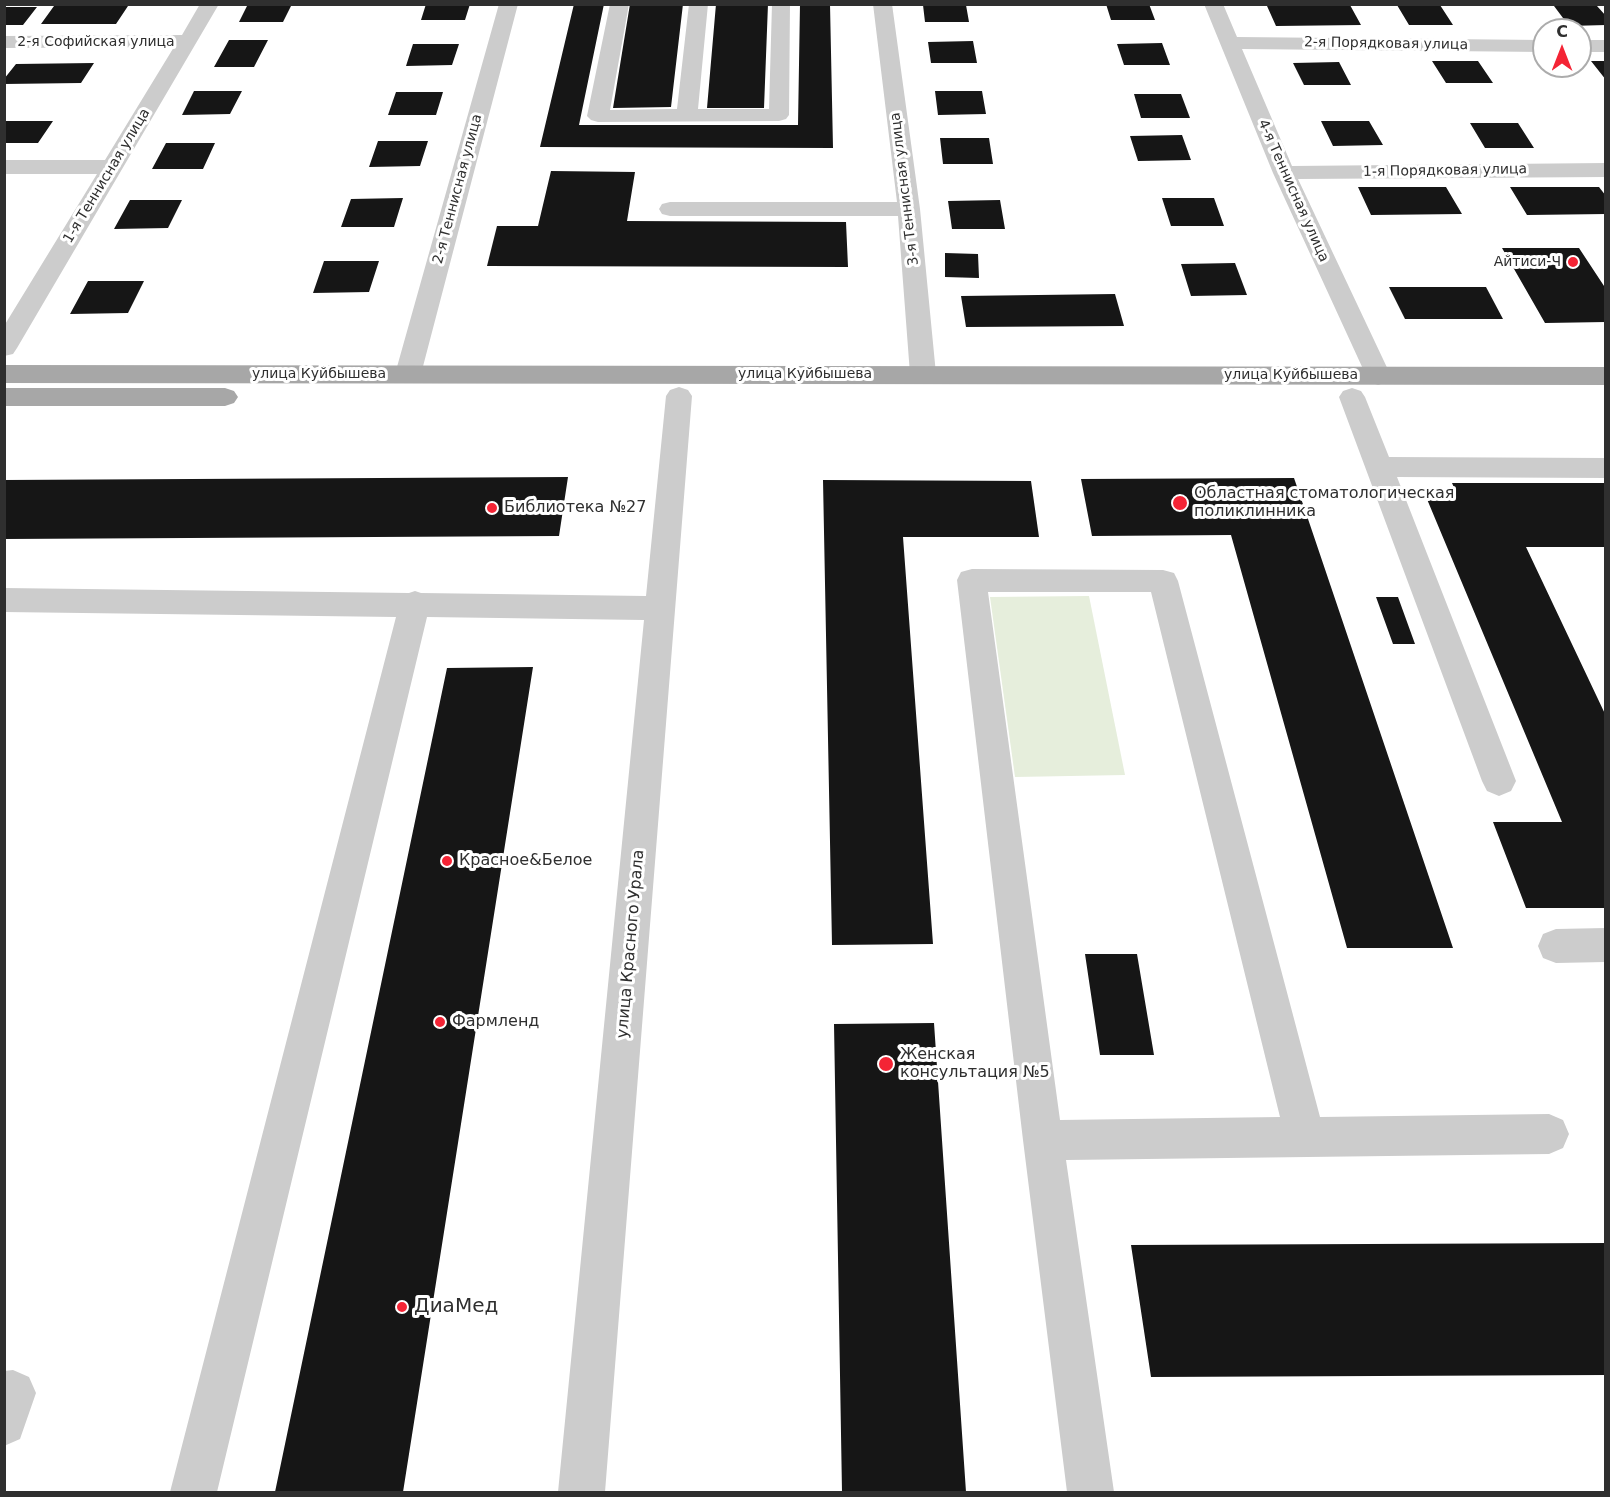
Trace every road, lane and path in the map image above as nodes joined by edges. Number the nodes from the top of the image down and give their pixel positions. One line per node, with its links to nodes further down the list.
1 (210, 4): 8 (street, 1-я Теннисная улица)
2 (509, 4): 21 (street, 2-я Теннисная улица)
3 (620, 4): 12 (street)
4 (699, 4): 12 (street)
5 (781, 4): 12 (street)
6 (882, 4): 18 (street, 3-я Теннисная улица)
7 (1213, 4): 10 (street, 4-я Теннисная улица)
8 (188, 41): 9 (street, 2-я Софийская улица); 14 (street, 1-я Теннисная улица)
9 (4, 42)
10 (1228, 43): 11 (street, 2-я Порядковая улица); 16 (street, 4-я Теннисная улица)
11 (1532, 46)
12 (687, 116)
13 (4, 167): 14 (street)
14 (113, 167): 19 (street, 1-я Теннисная улица)
15 (1605, 170): 16 (street, 1-я Порядковая улица)
16 (1284, 173): 25 (street, 4-я Теннисная улица)
17 (670, 209): 18 (street)
18 (909, 209): 22 (street, 3-я Теннисная улица)
19 (4, 348)
20 (4, 374): 21 (main road, улица Куйбышева)
21 (408, 374): 24 (main road, улица Куйбышева)
22 (923, 374): 24 (main road, улица Куйбышева); 25 (main road, улица Куйбышева)
23 (1605, 376): 25 (main road, улица Куйбышева)
24 (681, 385): 26 (main road, улица Куйбышева); 27 (main road, улица Куйбышева); 33 (street, улица Красного Урала)
25 (1384, 386): 27 (main road, улица Куйбышева); 28 (main road, улица Куйбышева)
26 (4, 397)
27 (1352, 397): 29 (street)
28 (1605, 398)
29 (1379, 467): 30 (street); 34 (street)
30 (1605, 468)
31 (4, 600): 32 (street)
32 (415, 603): 33 (street); 42 (street)
33 (661, 608): 43 (street, улица Красного Урала)
34 (1499, 781)
35 (1605, 945): 36 (street)
36 (1556, 946)
37 (1549, 1134): 38 (street)
38 (1305, 1137): 39 (street); 39 (street)
39 (1043, 1140): 44 (street)
40 (4, 1394): 41 (street)
41 (4, 1423)
42 (193, 1492)
43 (582, 1492)
44 (1091, 1492)

